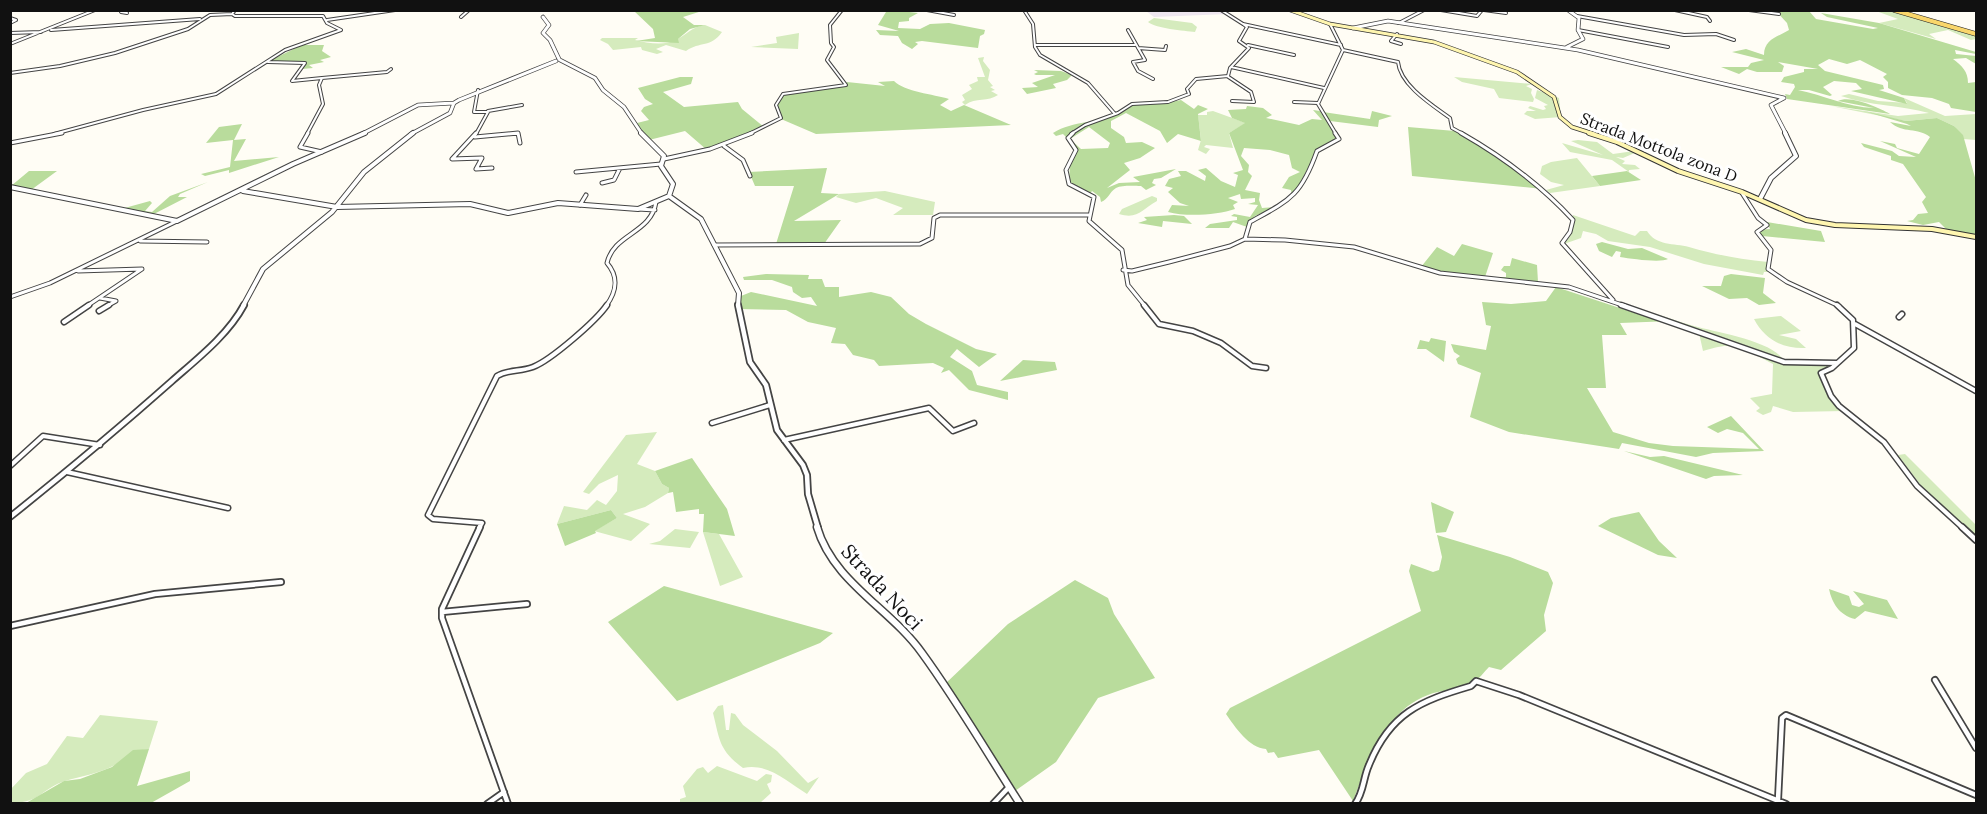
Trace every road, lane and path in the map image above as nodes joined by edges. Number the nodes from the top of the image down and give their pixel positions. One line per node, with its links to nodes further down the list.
1 (95, 10): 35 (street)
2 (235, 10): 22 (street)
3 (395, 10): 28 (street)
4 (469, 10): 25 (street)
5 (842, 10): 77 (street)
6 (927, 10): 23 (street)
7 (981, 10): 8 (street)
8 (995, 10)
9 (1023, 10): 46 (street)
10 (1221, 10): 32 (street)
11 (1290, 10): 33 (main road, Strada Mottola zona D)
12 (1424, 10): 30 (street)
13 (1441, 10): 14 (street)
14 (1483, 10): 21 (street)
15 (1568, 10): 24 (street)
16 (1675, 10): 29 (street)
17 (1749, 10): 18 (street)
18 (1776, 10)
19 (1894, 10): 41 (main road)
20 (546, 11): 56 (street)
21 (1506, 13)
22 (232, 14): 27 (street); 28 (street)
23 (954, 15)
24 (1577, 16): 37 (street); 42 (street)
25 (461, 17)
26 (10, 18): 31 (street)
27 (202, 19): 35 (street); 61 (street)
28 (327, 21): 57 (street)
29 (1710, 21)
30 (1399, 22): 34 (street); 52 (street)
31 (10, 23)
32 (1243, 24): 47 (street); 48 (street)
33 (1330, 24): 34 (main road, Strada Mottola zona D); 48 (street)
34 (1353, 28): 40 (main road, Strada Mottola zona D)
35 (51, 30): 39 (street)
36 (1128, 30): 50 (street)
37 (1578, 30): 45 (street); 51 (street)
38 (10, 33): 39 (street)
39 (42, 33): 43 (street)
40 (1397, 34): 44 (street); 87 (main road, Strada Mottola zona D)
41 (1977, 34)
42 (1734, 40)
43 (10, 44)
44 (1401, 44)
45 (1576, 44): 52 (street); 53 (street)
46 (1035, 45): 50 (street); 73 (street)
47 (1245, 45): 55 (street); 59 (street)
48 (1342, 45): 54 (street)
49 (1166, 46): 50 (street)
50 (1136, 47): 64 (street)
51 (1668, 47)
52 (1561, 48): 53 (street)
53 (1575, 49): 90 (street)
54 (1343, 50): 65 (street); 109 (street)
55 (1294, 55)
56 (559, 60): 58 (street); 58 (street); 79 (street)
57 (267, 62): 63 (street); 75 (street)
58 (548, 64): 66 (street)
59 (1231, 67): 62 (street); 65 (street)
60 (391, 69): 63 (street)
61 (10, 73)
62 (1227, 76): 67 (street); 73 (street)
63 (322, 78): 78 (street)
64 (1153, 79)
65 (1324, 88): 70 (street)
66 (478, 90): 69 (street); 72 (street)
67 (1232, 101)
68 (1294, 102): 70 (street)
69 (454, 103): 78 (street); 93 (street)
70 (1318, 103): 101 (street)
71 (522, 105): 72 (street)
72 (488, 111): 74 (street)
73 (1115, 114): 97 (street)
74 (474, 137): 76 (street); 80 (street)
75 (10, 143)
76 (520, 143)
77 (723, 146): 79 (street); 83 (street)
78 (322, 152): 86 (street)
79 (663, 162): 81 (street); 89 (street)
80 (492, 168)
81 (621, 168): 82 (street); 84 (street)
82 (576, 172)
83 (750, 176)
84 (602, 183)
85 (10, 187): 98 (street)
86 (243, 191): 93 (street); 98 (street)
87 (1742, 192): 90 (main road, Strada Mottola zona D); 112 (street)
88 (586, 195): 92 (street)
89 (669, 196): 91 (street); 104 (street, Strada Noci)
90 (1760, 199): 100 (main road, Strada Mottola zona D)
91 (656, 202): 94 (street); 95 (street)
92 (580, 205): 93 (street); 94 (street)
93 (337, 207): 120 (street)
94 (638, 209): 95 (street)
95 (655, 210): 128 (street)
96 (1075, 215): 97 (street); 99 (street); 104 (street)
97 (1090, 215): 99 (street)
98 (177, 221): 102 (street)
99 (1089, 222): 105 (street)
100 (1977, 237)
101 (1245, 239): 105 (street); 109 (street)
102 (136, 240): 103 (street); 106 (street)
103 (207, 242)
104 (714, 245): 116 (street, Strada Noci)
105 (1124, 270): 114 (street)
106 (77, 271): 107 (street); 108 (street)
107 (10, 297)
108 (99, 298): 110 (street); 111 (street)
109 (1614, 302): 113 (street)
110 (99, 310)
111 (64, 322)
112 (1854, 324): 113 (street); 115 (street)
113 (1837, 363): 125 (street)
114 (1266, 368)
115 (1977, 391)
116 (770, 405): 117 (street); 119 (street, Strada Noci)
117 (712, 423)
118 (974, 423): 119 (street)
119 (784, 440): 132 (street, Strada Noci)
120 (101, 445): 121 (street); 122 (street)
121 (10, 466)
122 (67, 472): 123 (street); 124 (street)
123 (228, 508)
124 (10, 518)
125 (1977, 540)
126 (281, 582): 129 (street)
127 (527, 604): 128 (street)
128 (441, 612): 133 (street)
129 (10, 626)
130 (1935, 680): 131 (street)
131 (1977, 748)
132 (1009, 787): 138 (street); 139 (street, Strada Noci)
133 (504, 792): 136 (street); 137 (street)
134 (1977, 795): 135 (street)
135 (1778, 800): 140 (street); 141 (street)
136 (487, 804)
137 (508, 804)
138 (993, 804)
139 (1020, 804)
140 (1354, 804)
141 (1786, 804)

